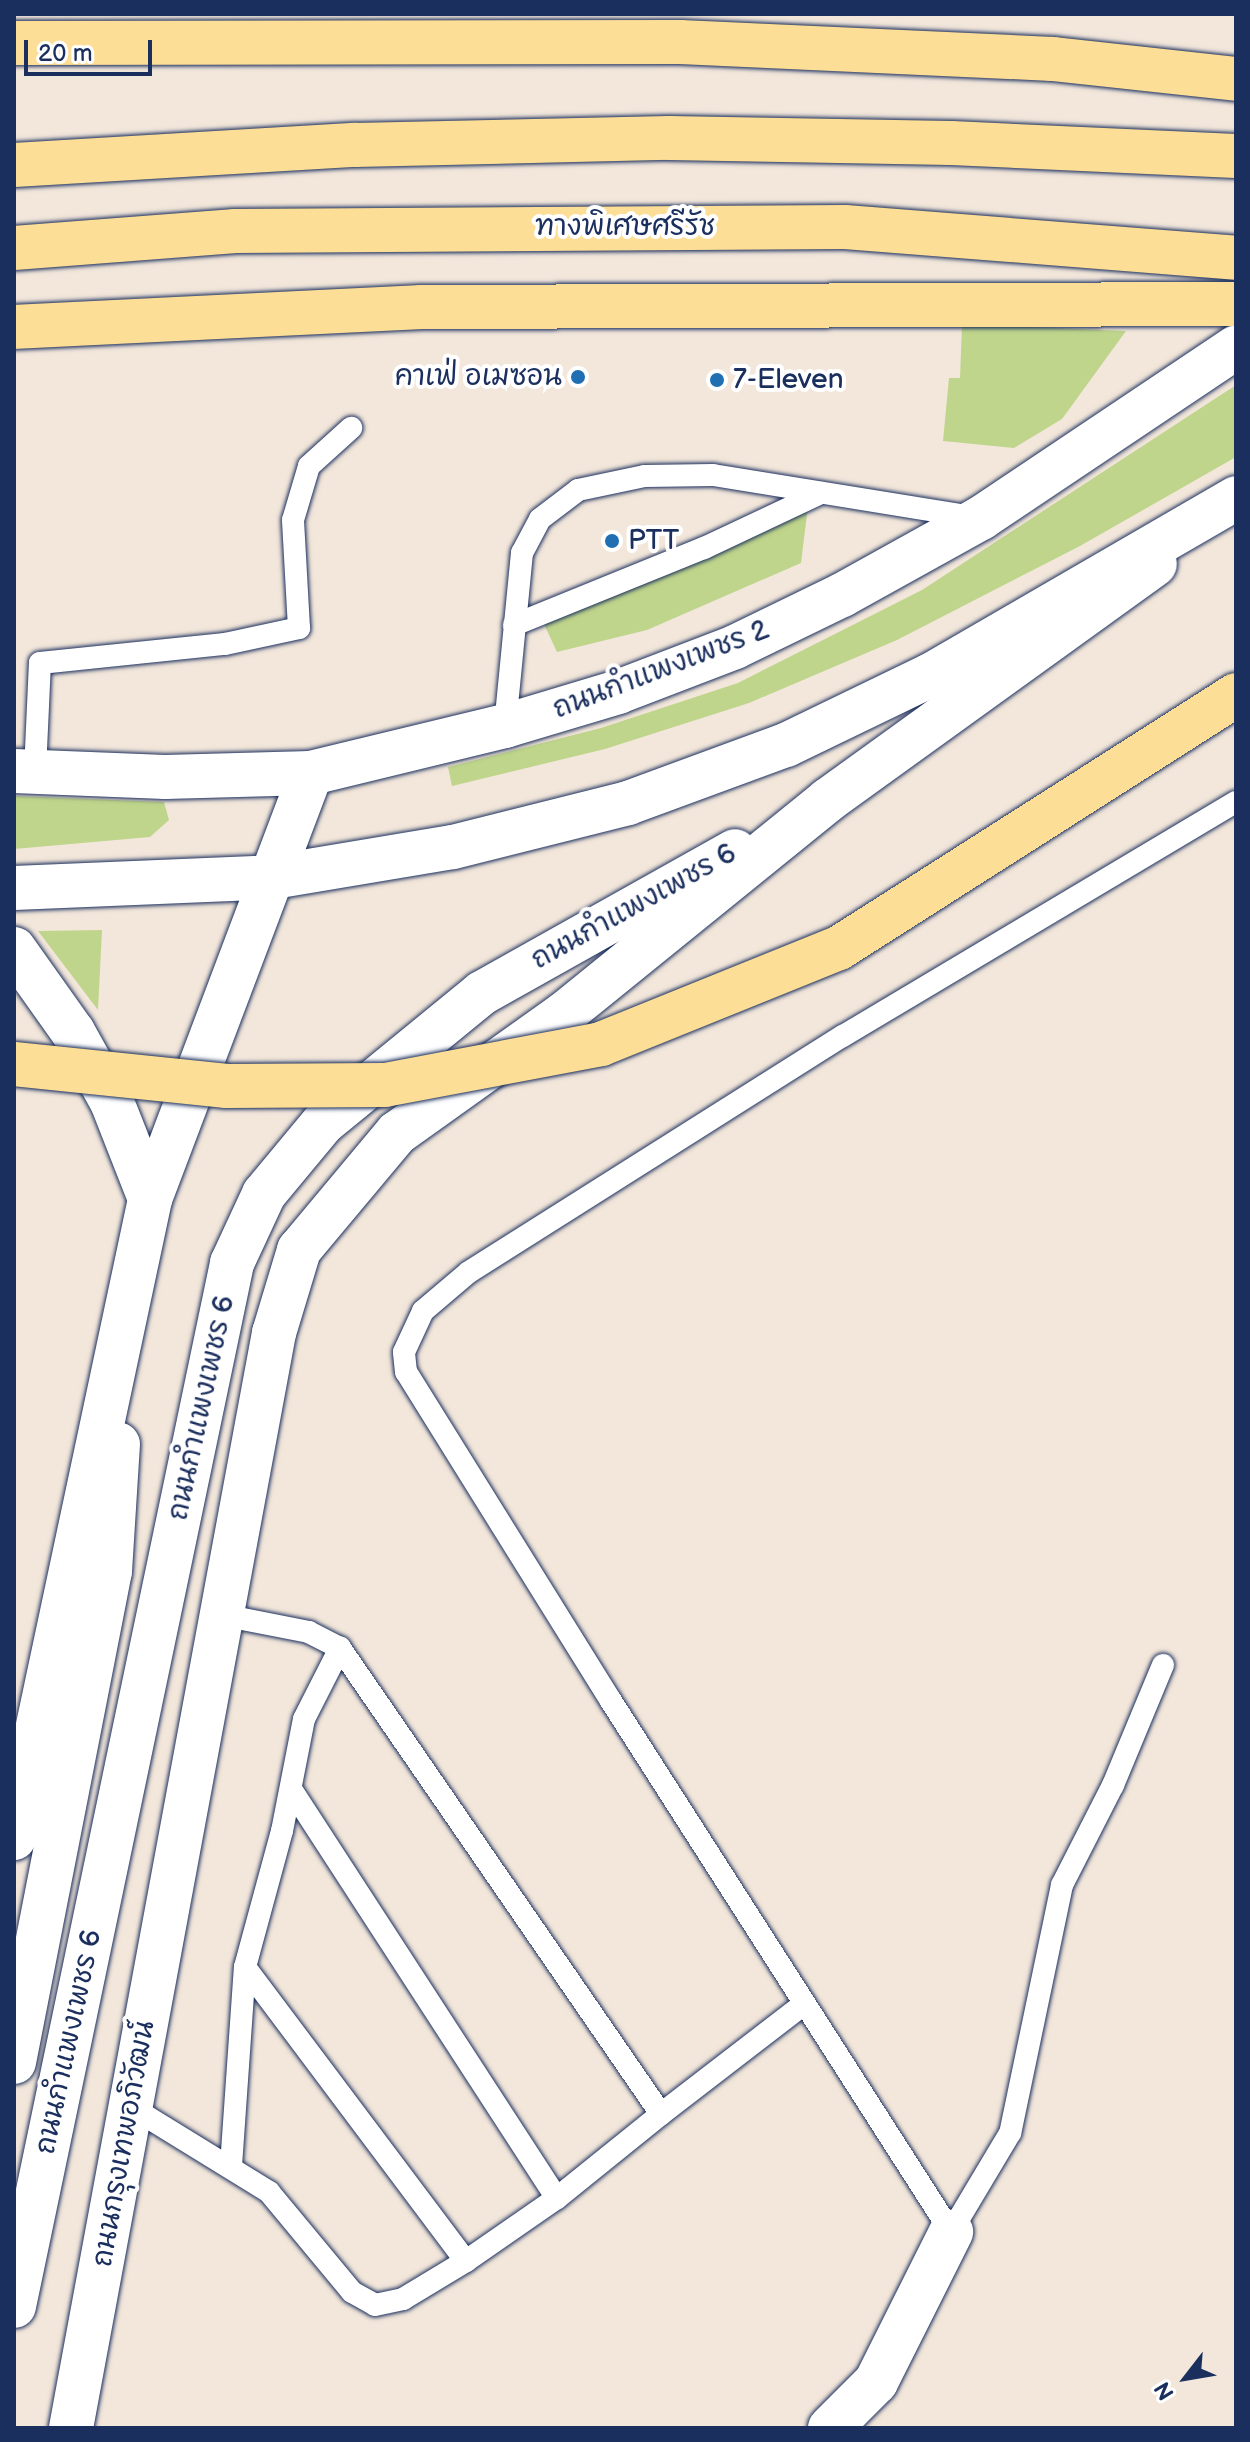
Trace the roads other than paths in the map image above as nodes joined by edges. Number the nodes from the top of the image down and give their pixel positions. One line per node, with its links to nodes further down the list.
1 (14, 43): 2 (highway)
2 (1236, 79)
3 (1236, 156): 4 (highway)
4 (14, 165)
5 (14, 248): 6 (highway, ทางพิเศษศรีรัช)
6 (1236, 258)
7 (1236, 304): 8 (highway)
8 (14, 327)
9 (1236, 347): 14 (street, ถนนกำแพงเพชร 2)
10 (351, 428): 18 (lane)
11 (821, 493): 14 (lane); 15 (lane); 15 (lane)
12 (1236, 498): 22 (street)
13 (1236, 505): 20 (street, ถนนกำแพงเพชร 6)
14 (981, 518): 17 (street, ถนนกำแพงเพชร 2)
15 (514, 625): 17 (lane)
16 (1236, 695): 25 (highway, bridge)
17 (505, 726): 19 (street, ถนนกำแพงเพชร 2)
18 (24, 771): 19 (street, ถนนกำแพงเพชร 2)
19 (311, 773): 22 (street)
20 (828, 800): 28 (street, ถนนกำแพงเพชร 6); 43 (street, ถนนกำแพงเพชร 6)
21 (1236, 802): 35 (lane)
22 (273, 877): 23 (street); 26 (street)
23 (14, 888)
24 (14, 949): 26 (street)
25 (14, 1064)
26 (150, 1199): 27 (street)
27 (113, 1366): 32 (street); 36 (street)
28 (222, 1615): 29 (lane); 33 (street, ถนนกำแพงเพชร 6)
29 (340, 1648): 31 (lane); 38 (lane)
30 (1163, 1665): 41 (lane)
31 (291, 1789): 34 (lane); 40 (lane)
32 (14, 1838)
33 (176, 1861): 37 (street, ถนนกรุงเทพอภิวัฒน์)
34 (245, 1967): 39 (lane); 42 (lane)
35 (804, 2004): 38 (lane); 41 (lane)
36 (14, 2062)
37 (131, 2107): 39 (lane); 44 (street, ถนนกรุงเทพอภิวัฒน์)
38 (661, 2114): 40 (lane)
39 (231, 2166): 42 (lane)
40 (557, 2198): 42 (lane)
41 (951, 2232): 45 (street)
42 (466, 2261)
43 (14, 2306)
44 (71, 2428)
45 (830, 2428)

